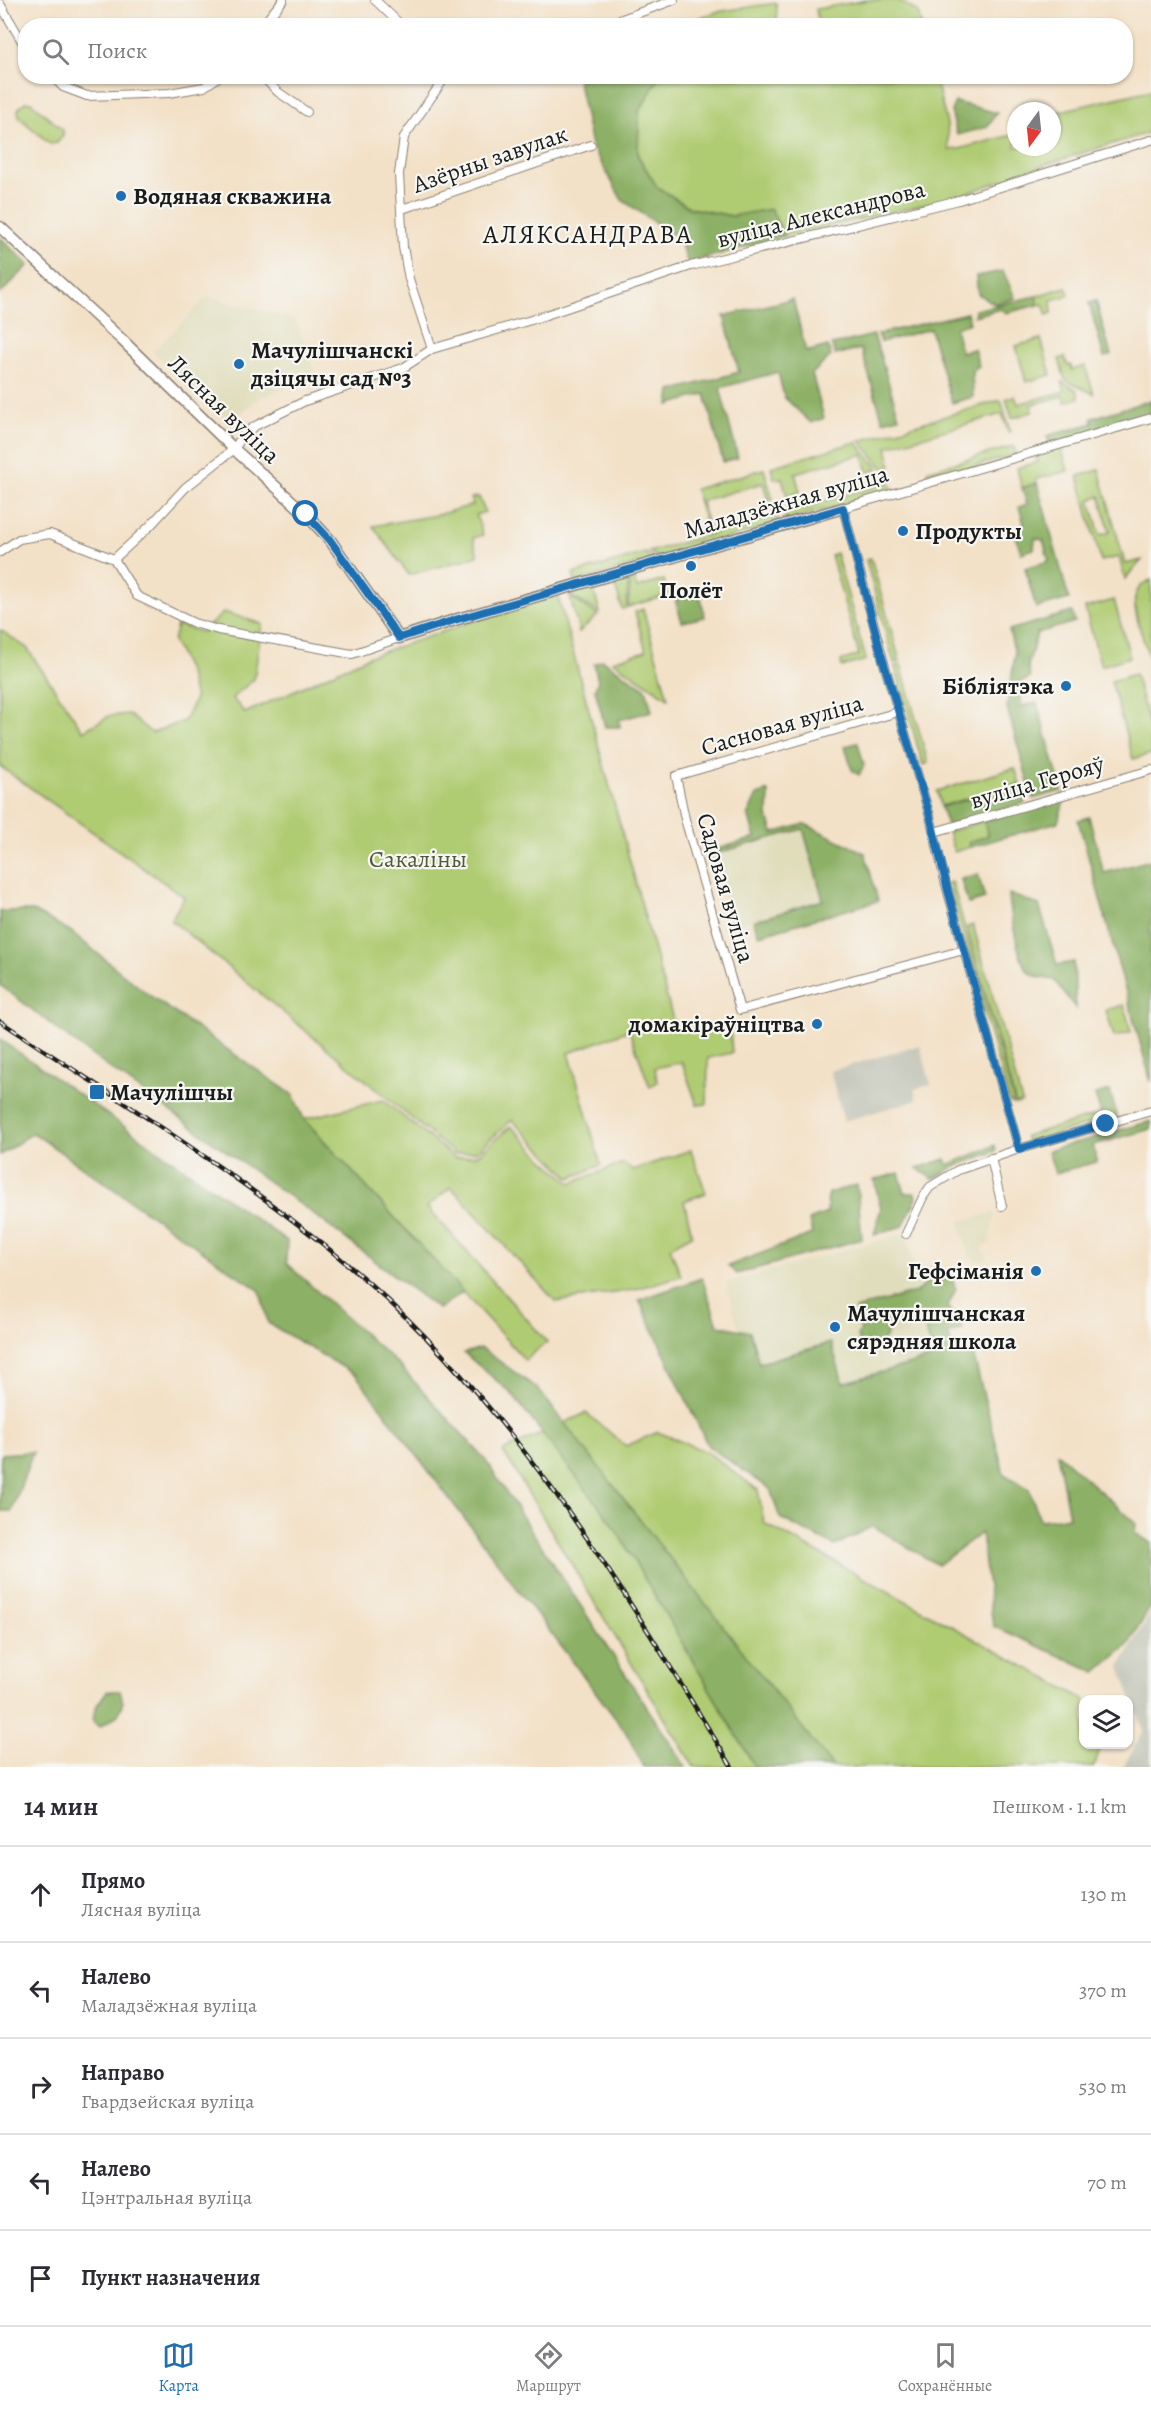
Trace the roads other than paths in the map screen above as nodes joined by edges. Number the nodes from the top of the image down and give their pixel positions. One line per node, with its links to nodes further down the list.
1 (283, 0): 5 (street)
2 (375, 0): 6 (street)
3 (674, 0): 7 (street)
4 (0, 4): 8 (street)
5 (268, 18)
6 (394, 18)
7 (625, 18)
8 (18, 34)
9 (61, 84): 10 (street)
10 (208, 84)
11 (270, 84): 13 (street)
12 (440, 84): 16 (street)
13 (307, 112)
14 (1151, 140): 18 (street, вуліца Александрова)
15 (591, 145): 16 (street, Азёрны завулак)
16 (402, 209): 18 (street)
17 (0, 227): 20 (main road, Лясная вуліца)
18 (432, 349): 20 (street, вуліца Александрова)
19 (1151, 418): 21 (street, Маладзёжная вуліца)
20 (234, 449): 23 (street, вуліца Александрова); 24 (main road, Лясная вуліца)
21 (843, 508): 24 (main road, Маладзёжная вуліца); 25 (street)
22 (0, 552): 23 (street)
23 (114, 559): 24 (street)
24 (399, 638)
25 (898, 712): 27 (street, Сасновая вуліца); 28 (street)
26 (1151, 770): 28 (street, вуліца Герояў)
27 (676, 776): 29 (street, Садовая вуліца)
28 (934, 832): 29 (street)
29 (964, 950): 31 (street)
30 (1151, 1111): 31 (street)
31 (1019, 1149): 32 (street)
32 (991, 1158): 33 (street); 34 (street)
33 (1002, 1206)
34 (906, 1234)

